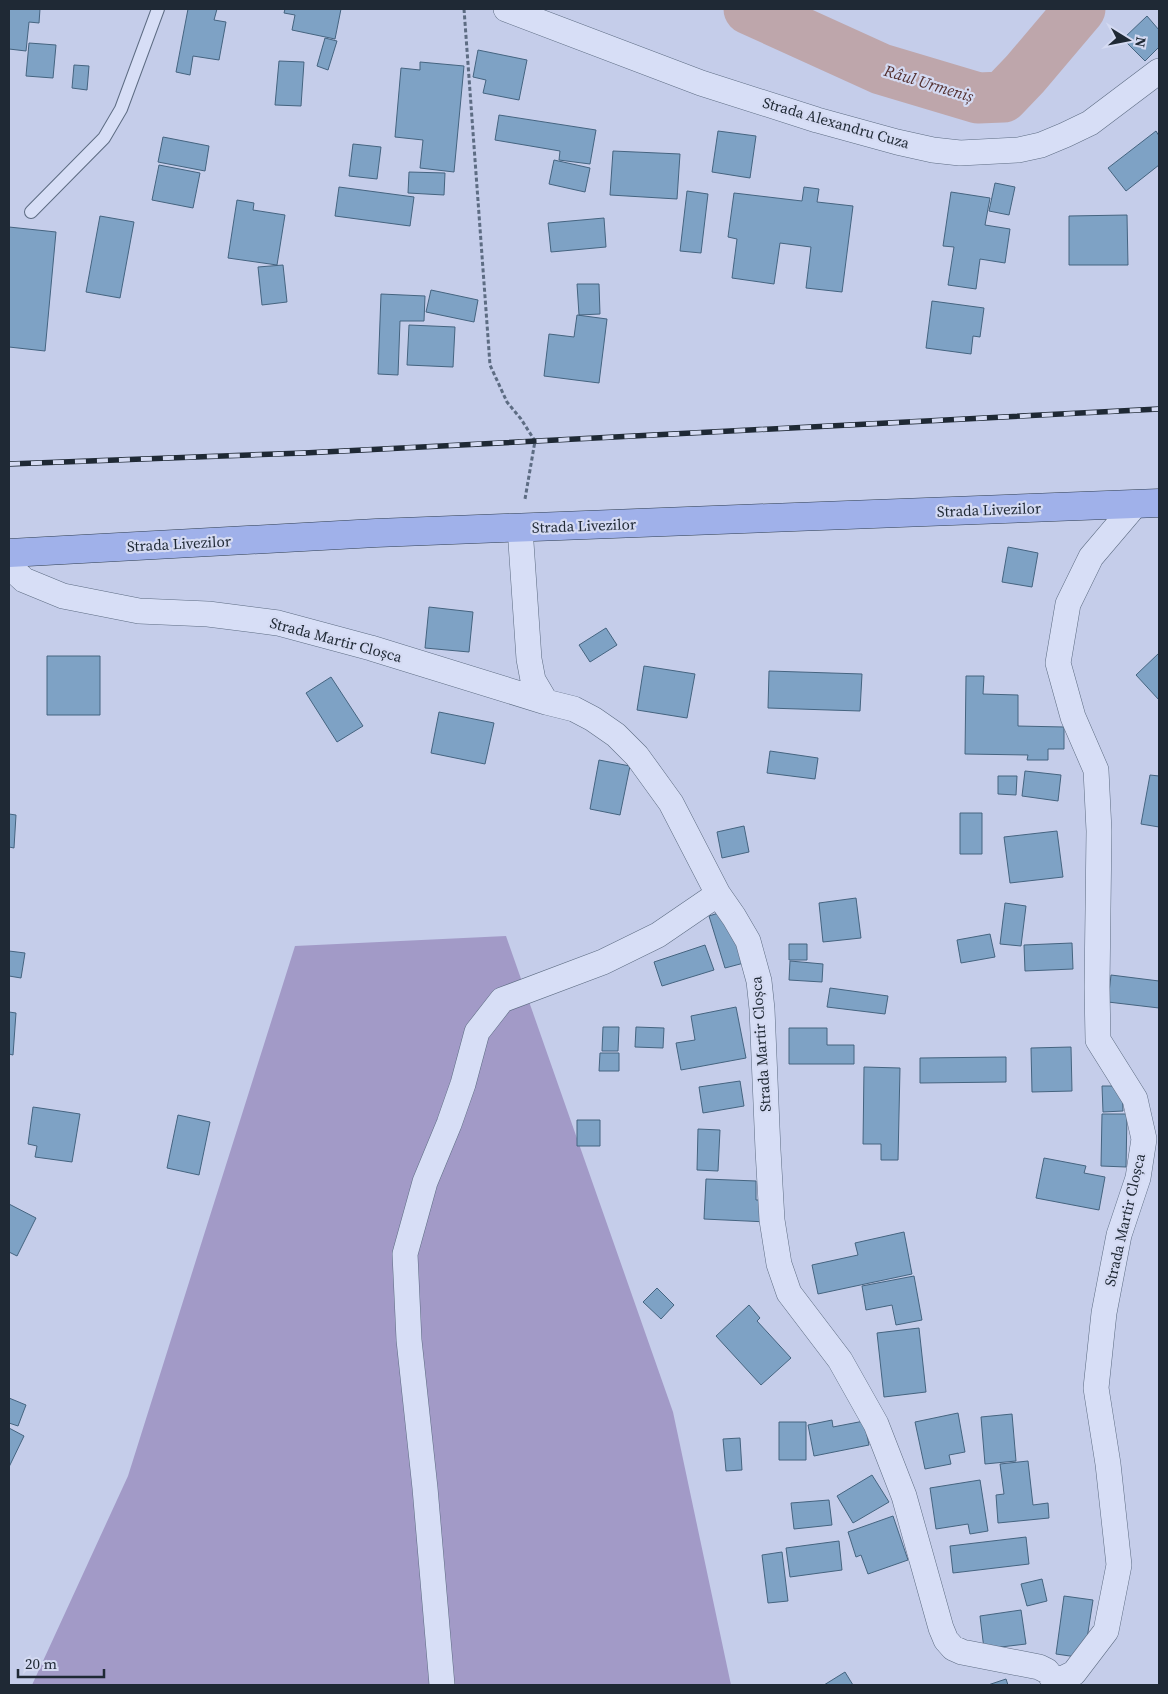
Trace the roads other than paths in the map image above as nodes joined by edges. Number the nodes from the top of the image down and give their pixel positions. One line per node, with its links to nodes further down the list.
1 (158, 9): 4 (lane)
2 (510, 9): 3 (street, Strada Alexandru Cuza)
3 (1159, 71)
4 (32, 212)
5 (1148, 503): 6 (main road, Strada Livezilor); 11 (street, Strada Martir Cloșca)
6 (520, 528): 7 (main road, Strada Livezilor); 9 (street)
7 (9, 553)
8 (9, 566): 9 (street, Strada Martir Cloșca)
9 (546, 702): 10 (street, Strada Martir Cloșca)
10 (718, 894): 11 (street, Strada Martir Cloșca); 12 (street)
11 (1057, 1683)
12 (442, 1685)

